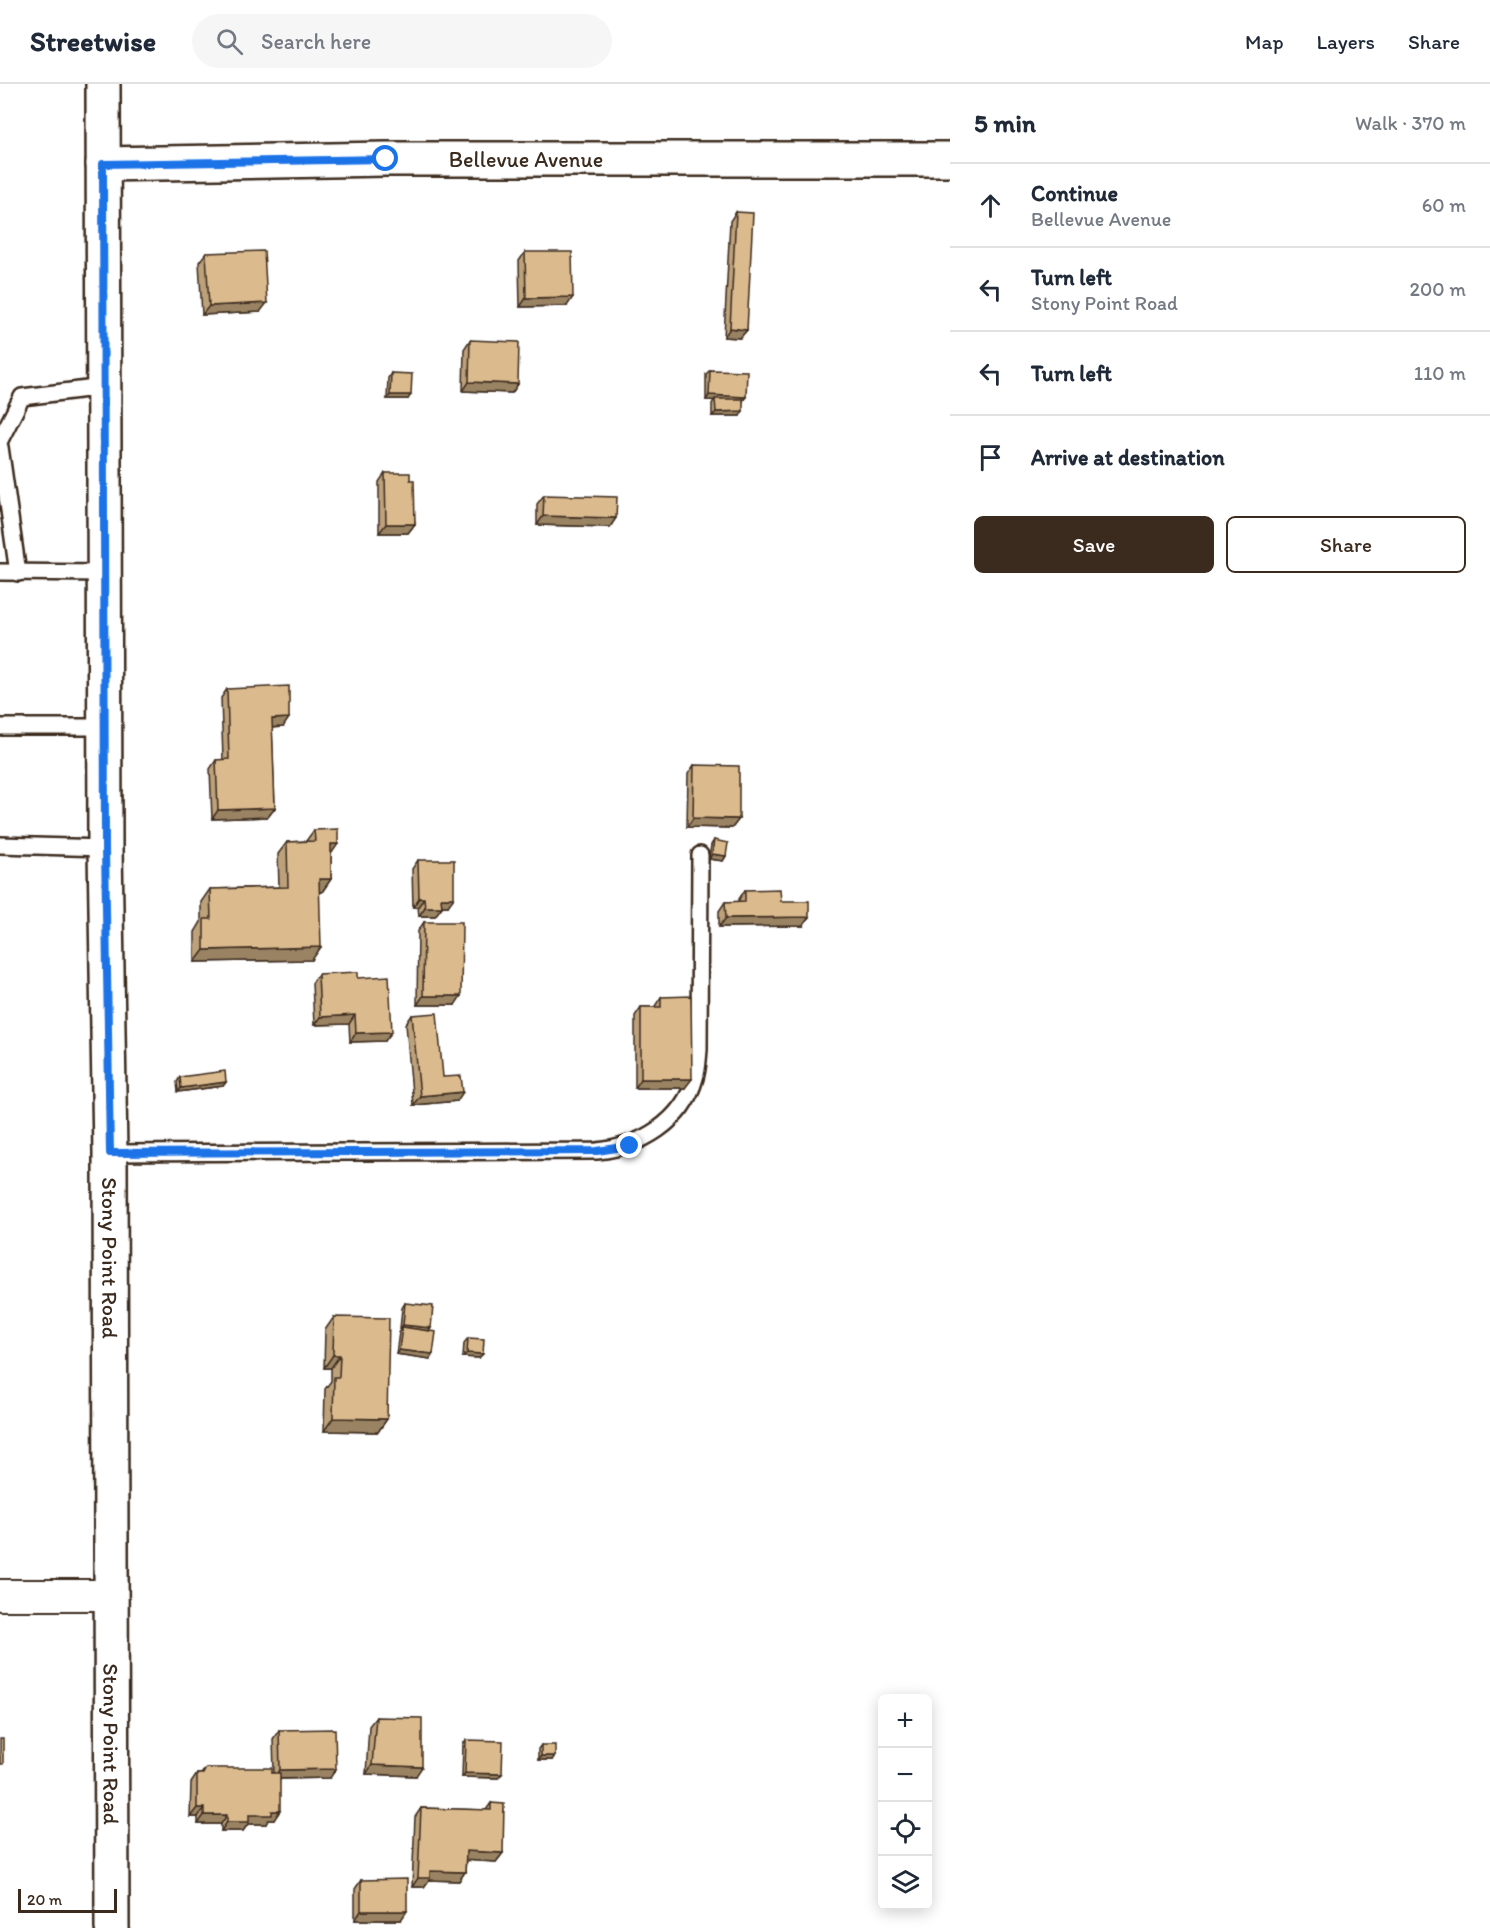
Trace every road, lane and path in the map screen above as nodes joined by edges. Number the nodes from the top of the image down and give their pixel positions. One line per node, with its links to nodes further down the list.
1 (103, 84): 3 (main road, Stony Point Road)
2 (950, 159): 3 (main road, Bellevue Avenue)
3 (103, 164): 4 (main road, Stony Point Road)
4 (104, 387): 5 (lane); 9 (main road, Stony Point Road)
5 (0, 440)
6 (0, 447): 8 (lane)
7 (0, 572): 8 (lane)
8 (18, 573): 9 (lane)
9 (105, 573): 11 (main road, Stony Point Road)
10 (0, 727): 11 (lane)
11 (106, 727): 13 (main road, Stony Point Road)
12 (0, 845): 13 (lane)
13 (105, 848): 15 (main road, Stony Point Road)
14 (700, 855): 15 (lane)
15 (110, 1153): 17 (main road, Stony Point Road)
16 (0, 1595): 17 (street)
17 (110, 1595): 18 (main road, Stony Point Road)
18 (112, 1928)

